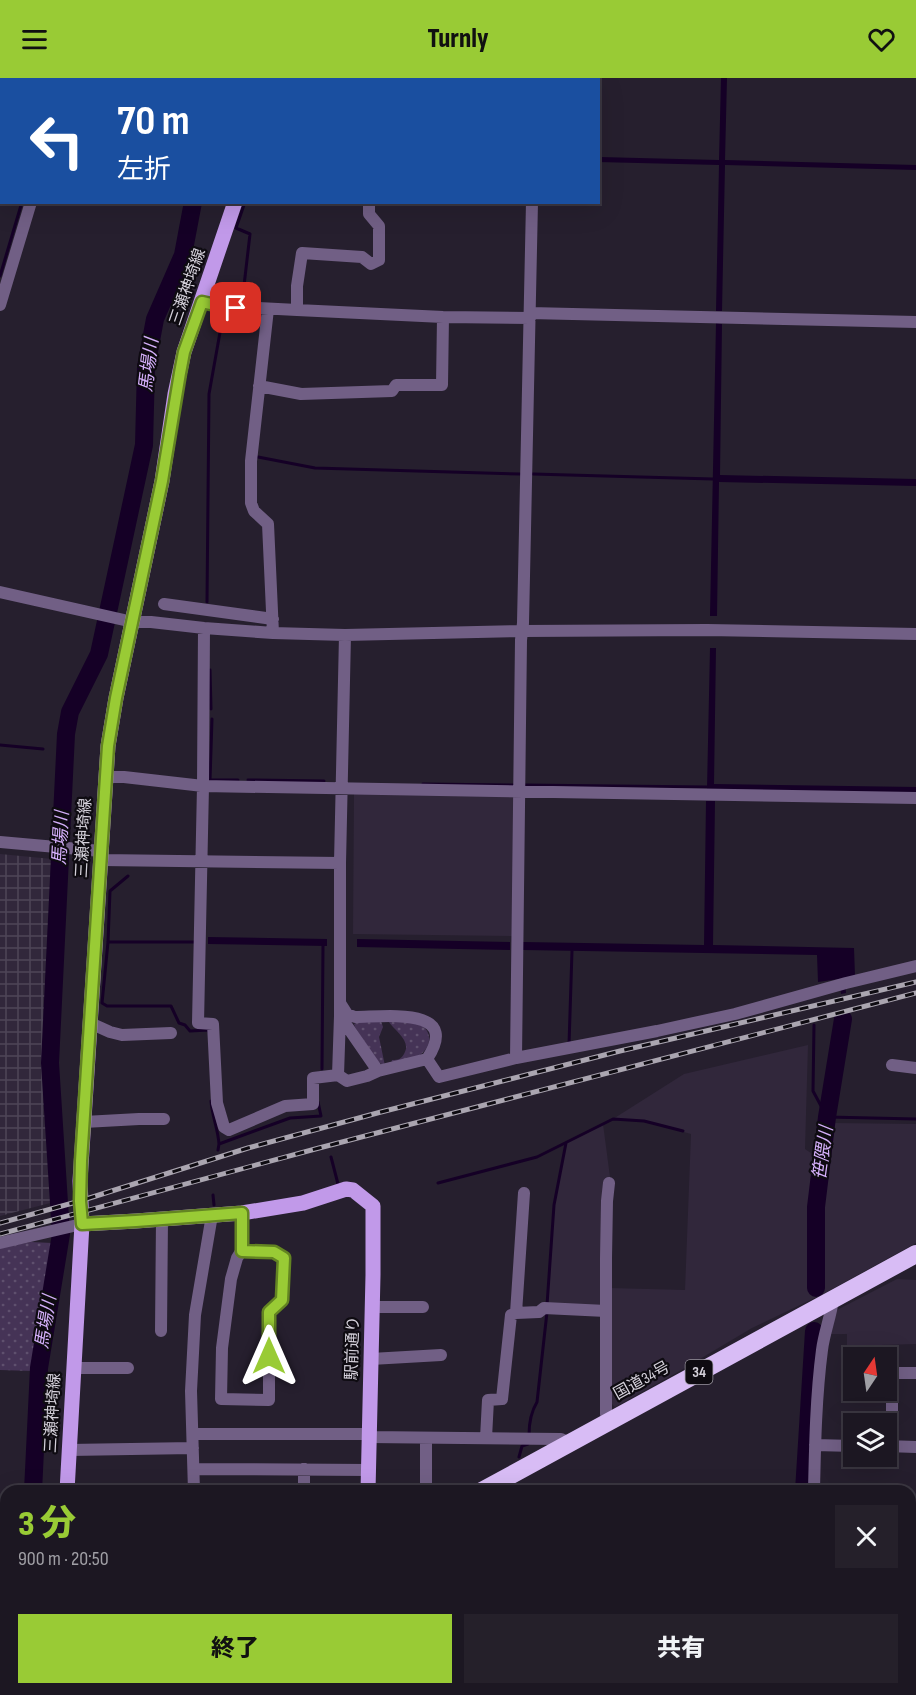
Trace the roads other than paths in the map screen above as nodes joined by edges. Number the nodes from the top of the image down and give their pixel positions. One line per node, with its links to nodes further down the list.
1 (30, 204): 6 (street)
2 (234, 204): 5 (main road, 三瀬神埼線)
3 (369, 204): 8 (street)
4 (532, 204): 10 (street)
5 (202, 302): 7 (street); 16 (main road, 三瀬神埼線)
6 (0, 305)
7 (268, 309): 8 (street); 12 (street)
8 (297, 310): 9 (street)
9 (443, 316): 10 (street); 12 (street)
10 (530, 316): 11 (street); 18 (street)
11 (916, 322)
12 (259, 386): 15 (street)
13 (0, 592): 16 (street)
14 (164, 604): 15 (street)
15 (273, 619): 19 (street)
16 (126, 620): 17 (street); 22 (main road, 三瀬神埼線)
17 (204, 628): 19 (street); 23 (street)
18 (522, 631): 20 (street); 21 (street); 25 (street)
19 (273, 633): 21 (street)
20 (916, 634)
21 (345, 636): 24 (street)
22 (105, 777): 23 (street); 28 (main road, 三瀬神埼線)
23 (203, 786): 24 (street); 29 (street)
24 (342, 789): 25 (street); 30 (street)
25 (518, 791): 26 (street); 36 (street)
26 (916, 798)
27 (0, 842): 28 (street)
28 (101, 855): 29 (street); 34 (main road, 三瀬神埼線)
29 (202, 861): 30 (street); 41 (street)
30 (340, 863): 32 (street)
31 (916, 966): 36 (street)
32 (340, 1003): 33 (street); 37 (street)
33 (340, 1016): 40 (street); 41 (street)
34 (90, 1023): 35 (street); 43 (main road, 三瀬神埼線)
35 (171, 1033)
36 (516, 1058): 37 (street)
37 (427, 1059): 40 (street)
38 (892, 1065): 39 (street)
39 (916, 1068)
40 (378, 1071): 41 (street)
41 (338, 1075)
42 (164, 1119): 43 (street)
43 (84, 1122): 49 (main road, 三瀬神埼線)
44 (609, 1183): 56 (street)
45 (524, 1193): 57 (street)
46 (242, 1213): 47 (main road); 51 (street); 54 (main road, 駅前通り)
47 (212, 1215): 48 (main road); 66 (street)
48 (162, 1219): 49 (main road); 58 (street)
49 (75, 1225): 50 (street); 61 (main road, 三瀬神埼線)
50 (0, 1243)
51 (242, 1251): 51 (street)
52 (916, 1254): 53 (highway, 国道34号 / 34)
53 (833, 1299): 65 (highway, 国道34号 / 34); 71 (street)
54 (372, 1307): 55 (street); 60 (main road, 駅前通り)
55 (423, 1307)
56 (606, 1311): 57 (street); 65 (street)
57 (516, 1313): 69 (street)
58 (161, 1330)
59 (441, 1355): 60 (street)
60 (371, 1359): 67 (main road, 駅前通り)
61 (74, 1368): 62 (street); 76 (main road, 三瀬神埼線)
62 (128, 1368)
63 (897, 1373): 64 (street)
64 (916, 1373)
65 (609, 1421): 70 (highway, 国道34号 / 34)
66 (197, 1434): 67 (street); 75 (street)
67 (369, 1436): 68 (street); 79 (main road, 駅前通り)
68 (426, 1438): 69 (street); 84 (street)
69 (486, 1438): 70 (street)
70 (570, 1443): 85 (highway, 国道34号 / 34)
71 (815, 1445): 72 (street); 86 (street)
72 (843, 1446)
73 (897, 1446): 74 (street)
74 (916, 1447)
75 (193, 1448): 76 (street); 77 (street)
76 (69, 1450): 80 (main road, 三瀬神埼線)
77 (198, 1468): 78 (street); 81 (street)
78 (304, 1469): 79 (street); 82 (street)
79 (368, 1470): 83 (main road, 駅前通り)
80 (67, 1485)
81 (195, 1485)
82 (304, 1485)
83 (368, 1485)
84 (426, 1485)
85 (493, 1485)
86 (814, 1485)

